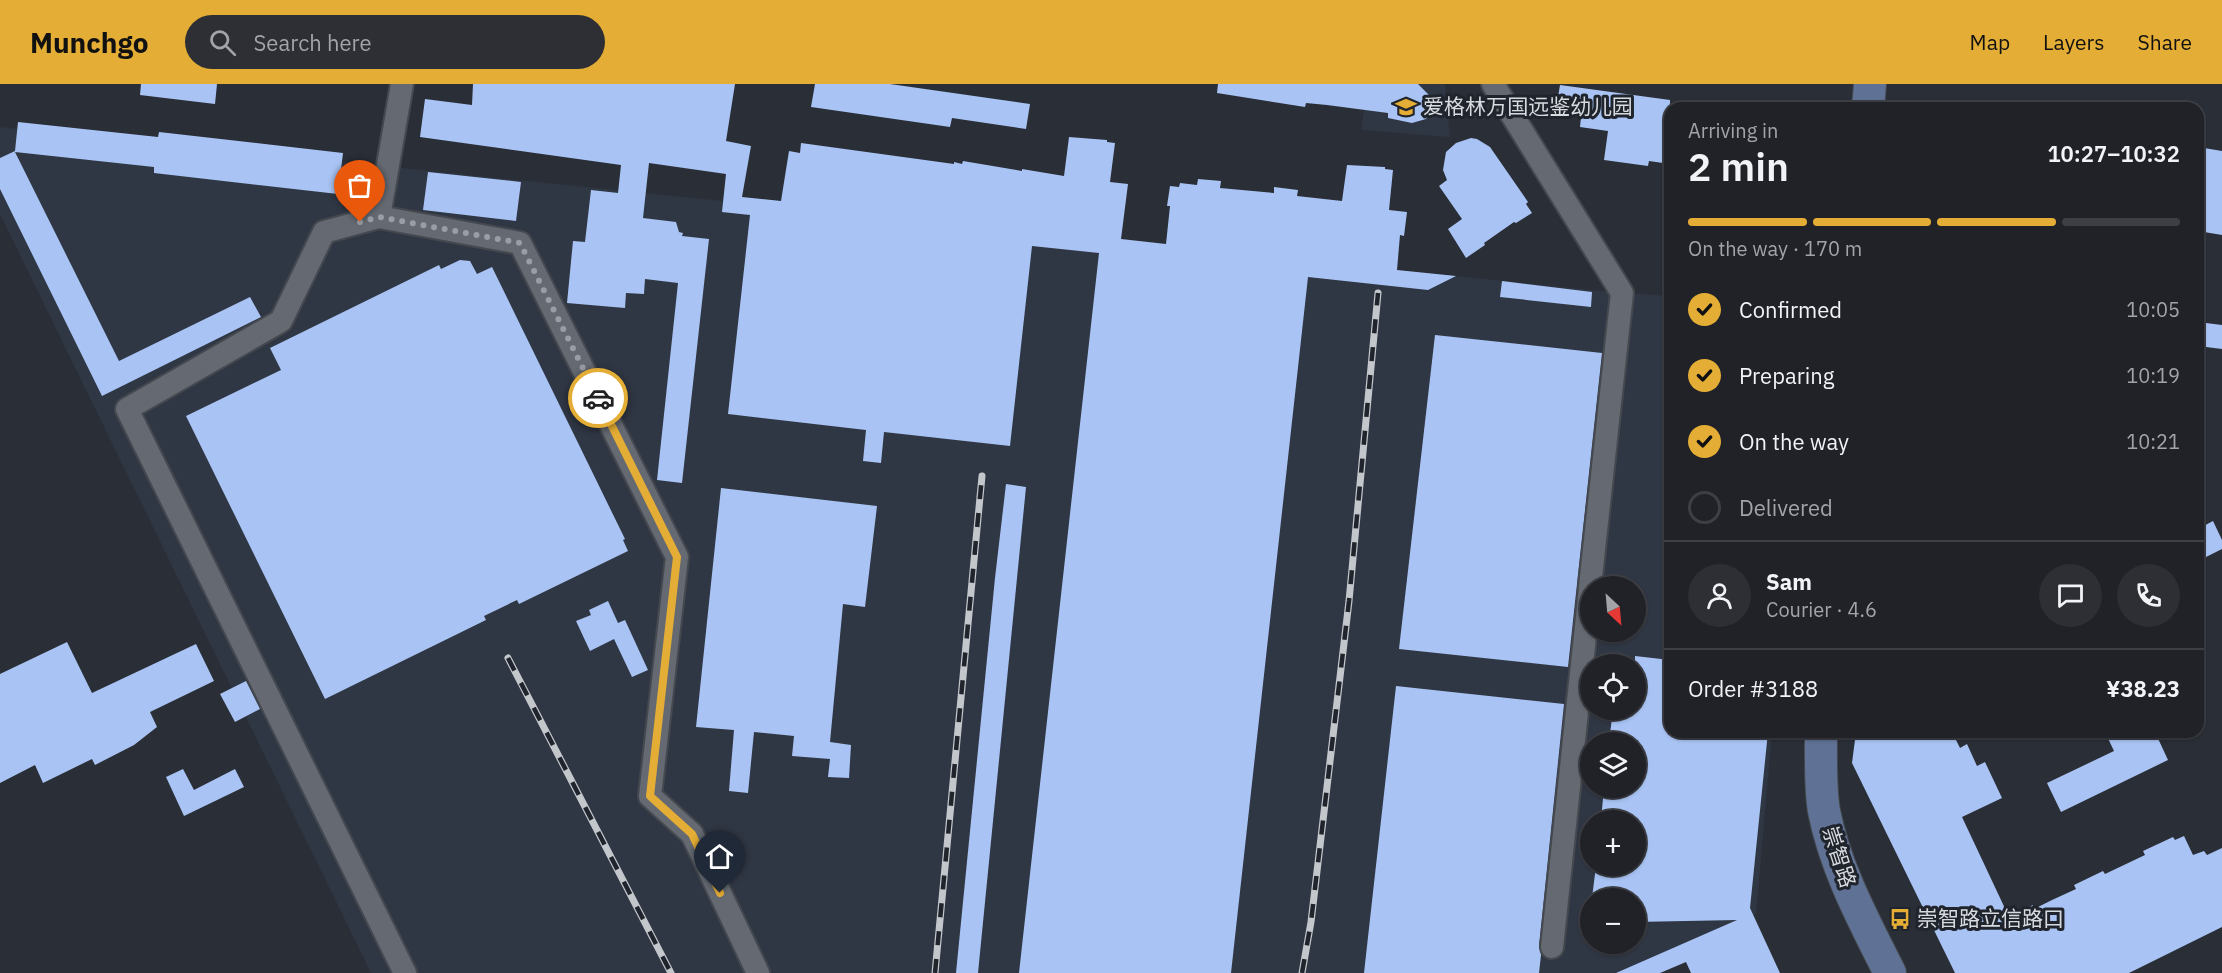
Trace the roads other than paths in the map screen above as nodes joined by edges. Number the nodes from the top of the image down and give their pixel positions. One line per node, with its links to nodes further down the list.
1 (402, 84): 5 (street)
2 (1493, 84): 6 (street)
3 (1870, 84): 4 (street)
4 (1868, 102)
5 (379, 217): 10 (street); 11 (street)
6 (1591, 576)
7 (1584, 642): 9 (street)
8 (1821, 738): 12 (street, 崇智路)
9 (1552, 947)
10 (405, 973)
11 (758, 973)
12 (1890, 973)

